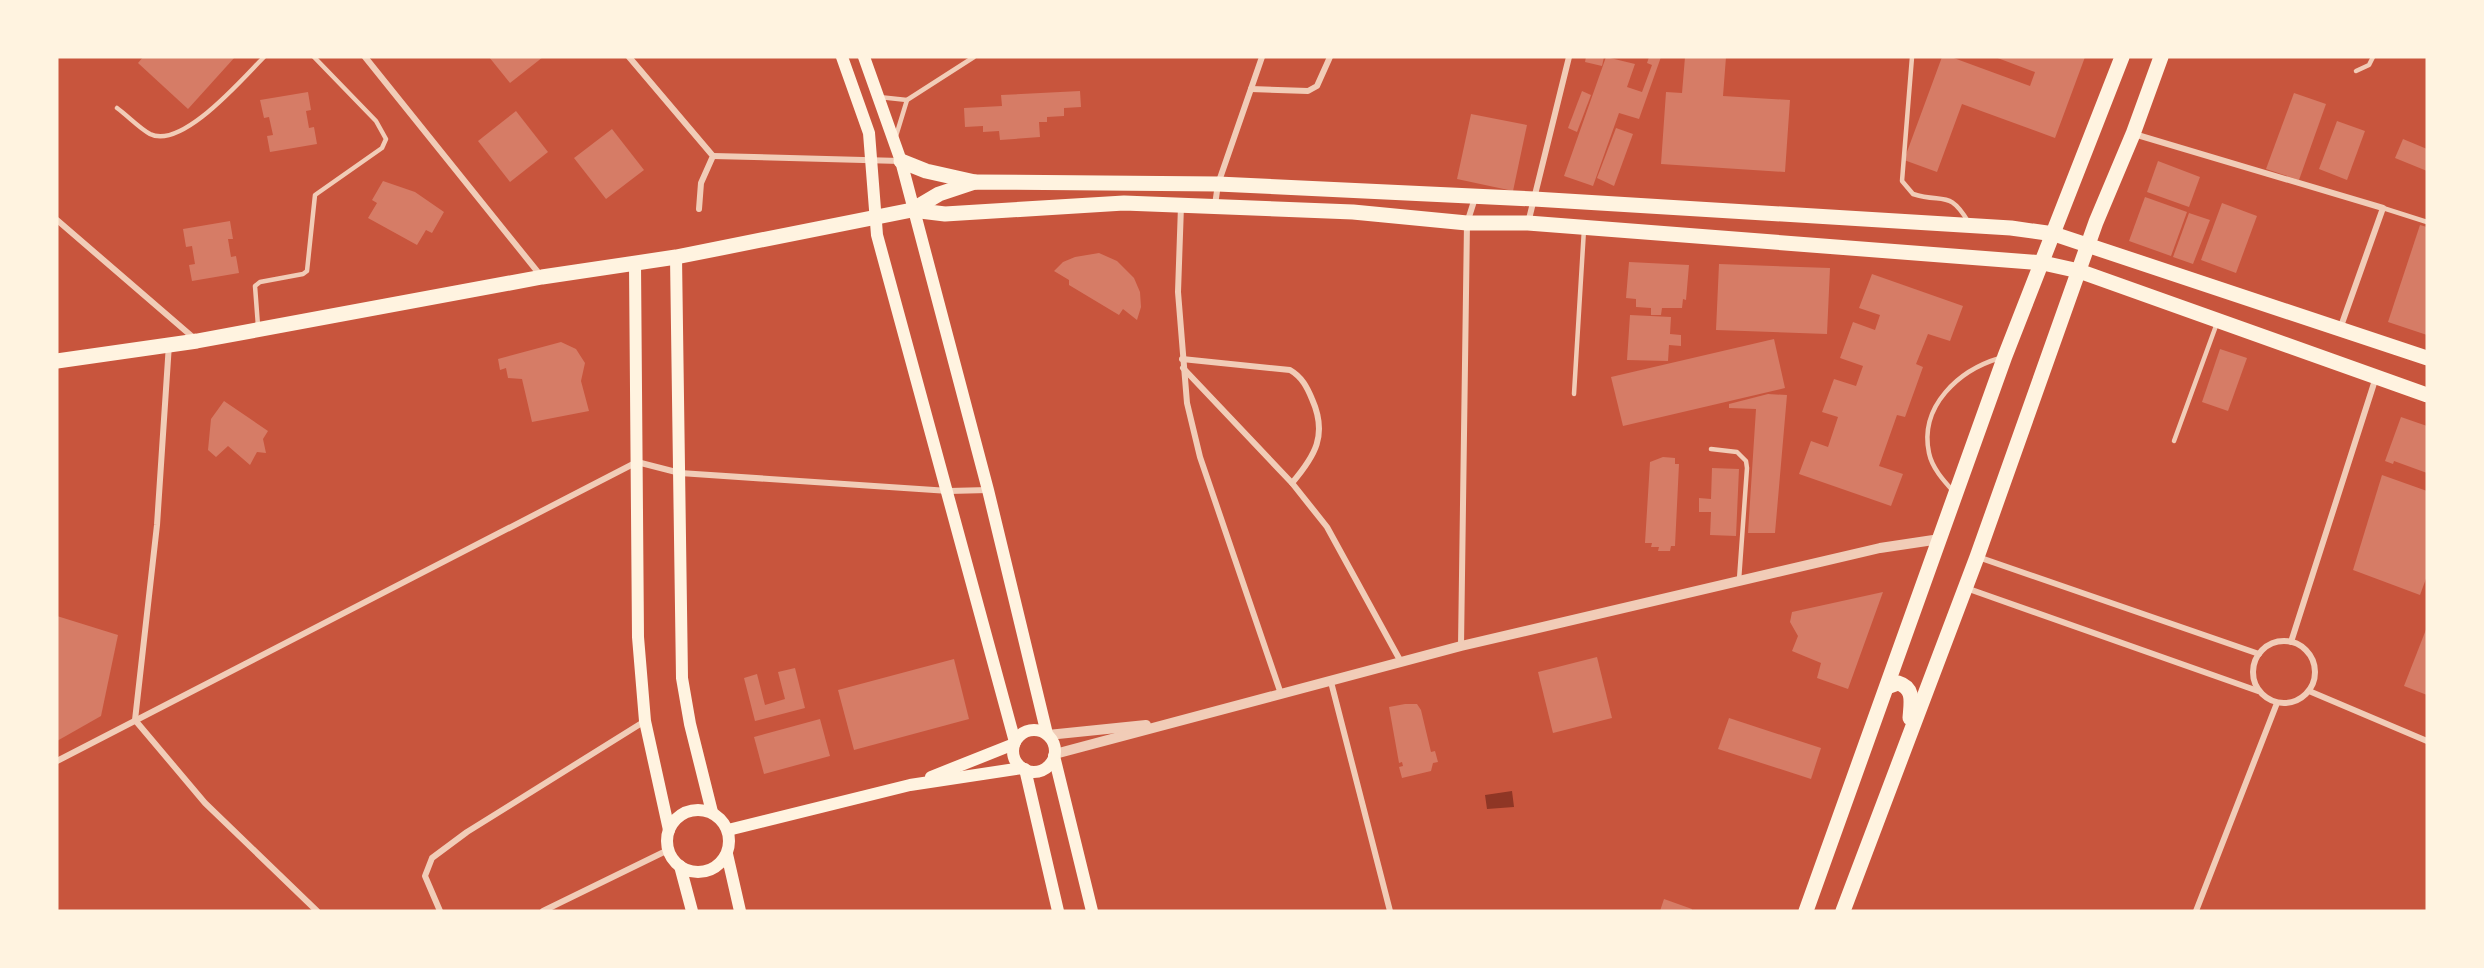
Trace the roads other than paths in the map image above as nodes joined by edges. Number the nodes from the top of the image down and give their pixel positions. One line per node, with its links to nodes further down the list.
1 (264, 57): 19 (lane)
2 (314, 57): 49 (lane)
3 (365, 57): 47 (street)
4 (629, 57): 22 (street)
5 (842, 57): 23 (main road)
6 (864, 57): 17 (main road)
7 (974, 57): 18 (lane)
8 (1262, 57): 16 (street)
9 (1330, 57): 16 (street)
10 (1569, 57): 28 (street)
11 (1912, 57): 39 (lane)
12 (2122, 57): 41 (main road)
13 (2161, 57): 20 (main road)
14 (2373, 57): 15 (lane)
15 (2356, 71)
16 (1251, 89): 26 (street)
17 (878, 97): 18 (lane); 21 (main road)
18 (908, 100): 21 (lane)
19 (117, 108)
20 (2133, 134): 31 (street); 42 (main road)
21 (894, 141): 24 (main road)
22 (713, 156): 23 (street); 32 (street)
23 (871, 160): 24 (street); 34 (main road)
24 (901, 160): 25 (main road); 33 (main road)
25 (975, 182): 26 (main road); 33 (main road)
26 (1218, 184): 27 (main road); 30 (street)
27 (1475, 197): 28 (main road); 37 (street)
28 (1534, 199): 38 (street); 39 (main road)
29 (1181, 206): 30 (main road); 33 (main road); 55 (street)
30 (1215, 206): 37 (main road)
31 (2383, 208): 36 (lane); 50 (street)
32 (699, 209)
33 (912, 210): 34 (main road); 66 (main road)
34 (875, 217): 43 (main road); 67 (main road)
35 (57, 220): 51 (street)
36 (2427, 222)
37 (1467, 223): 38 (main road); 74 (street)
38 (1528, 224): 40 (main road)
39 (1970, 225): 41 (main road)
40 (1584, 228): 44 (main road); 59 (lane)
41 (2054, 234): 42 (main road); 44 (main road)
42 (2088, 245): 46 (main road); 50 (main road)
43 (676, 257): 45 (main road); 64 (main road)
44 (2043, 263): 46 (main road); 53 (main road)
45 (635, 264): 47 (main road); 63 (main road)
46 (2079, 271): 48 (main road); 70 (main road)
47 (542, 277): 49 (main road)
48 (2218, 320): 58 (main road); 61 (lane)
49 (259, 329): 51 (main road)
50 (2340, 329): 54 (main road)
51 (197, 341): 52 (main road)
52 (169, 344): 56 (main road); 83 (street)
53 (2005, 356): 68 (main road); 68 (lane)
54 (2427, 358)
55 (1182, 359): 57 (street); 65 (street)
56 (57, 361)
57 (1182, 367): 65 (street); 81 (street)
58 (2376, 377): 60 (main road); 73 (street)
59 (1574, 394)
60 (2427, 395)
61 (2174, 441)
62 (1711, 449): 71 (lane)
63 (637, 462): 64 (street); 83 (street); 84 (main road)
64 (680, 474): 67 (street); 94 (main road)
65 (1292, 483): 76 (street)
66 (988, 490): 67 (street); 86 (main road)
67 (949, 491): 88 (main road)
68 (1956, 496): 69 (main road)
69 (1940, 539): 71 (street); 78 (main road)
70 (1977, 557): 72 (main road); 75 (street)
71 (1739, 583): 74 (street)
72 (1965, 588): 79 (street); 92 (main road)
73 (2290, 642): 75 (street); 80 (street)
74 (1461, 646): 76 (street)
75 (2259, 654): 79 (street)
76 (1401, 662): 77 (street)
77 (1331, 682): 81 (street); 107 (street)
78 (1887, 687): 92 (main road); 108 (main road)
79 (2258, 691): 82 (street)
80 (2308, 691): 82 (street); 87 (street)
81 (1281, 693): 85 (street)
82 (2277, 703): 110 (street)
83 (135, 720): 90 (street); 100 (street)
84 (645, 721): 95 (main road); 101 (street)
85 (1179, 721): 86 (street); 89 (street)
86 (1048, 734): 88 (main road); 89 (main road)
87 (2427, 741)
88 (1015, 743): 91 (main road); 93 (main road)
89 (1055, 755): 91 (main road); 106 (main road)
90 (57, 761)
91 (1023, 768): 93 (main road); 105 (main road)
92 (1894, 776): 109 (main road)
93 (910, 785): 96 (main road)
94 (712, 812): 95 (main road); 96 (main road)
95 (669, 830): 97 (main road)
96 (728, 830): 98 (main road)
97 (668, 850): 99 (main road); 102 (street)
98 (727, 854): 99 (main road); 104 (main road)
99 (680, 866): 103 (main road)
100 (317, 911)
101 (440, 911)
102 (543, 911)
103 (692, 911)
104 (740, 911)
105 (1058, 911)
106 (1092, 911)
107 (1390, 911)
108 (1806, 911)
109 (1843, 911)
110 (2196, 911)

